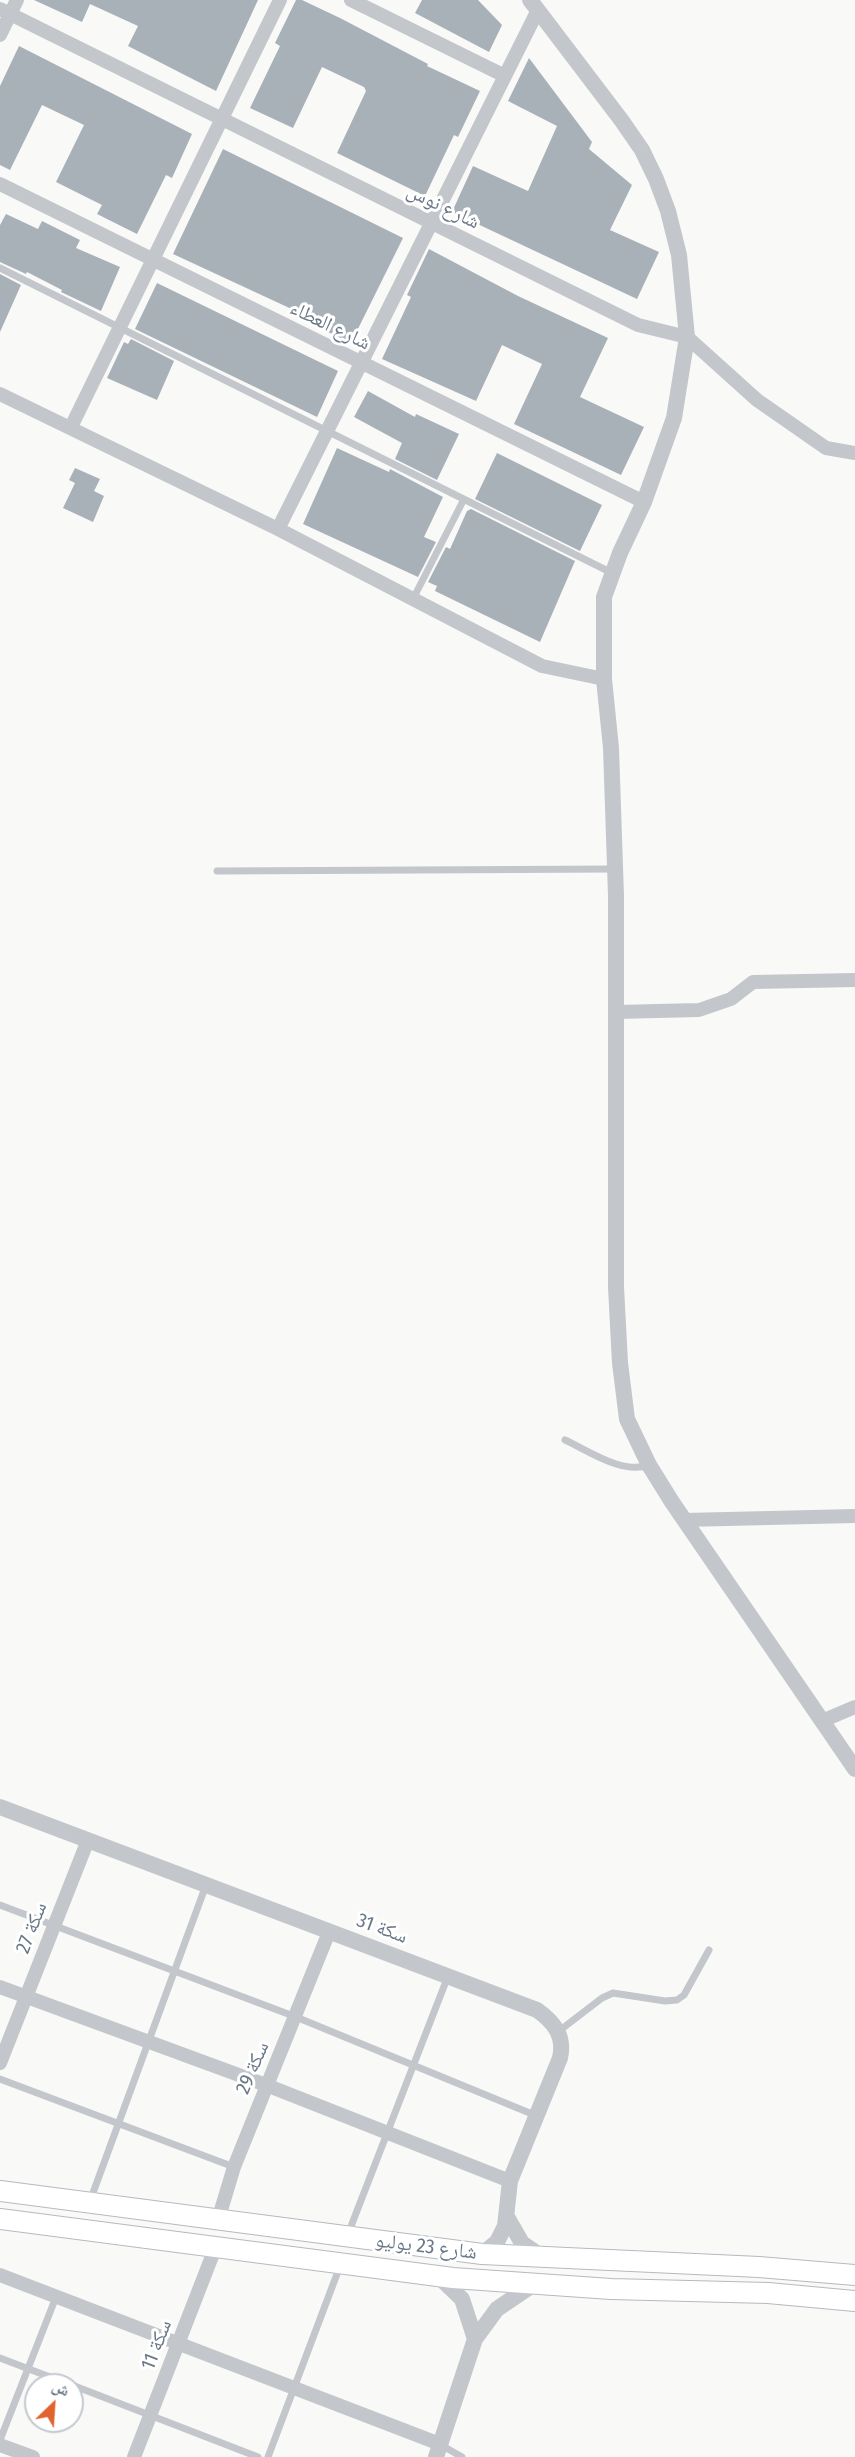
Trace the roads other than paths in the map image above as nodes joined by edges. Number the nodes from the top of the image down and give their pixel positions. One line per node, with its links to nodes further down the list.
1 (17, 0): 5 (street)
2 (280, 0): 8 (street)
3 (351, 0): 7 (street)
4 (534, 5): 7 (street); 14 (street)
5 (5, 12): 6 (street); 8 (street, شارع نوس)
6 (0, 35)
7 (505, 76): 10 (street)
8 (222, 119): 10 (street, شارع نوس); 11 (street)
9 (0, 184): 11 (street, شارع العطاء)
10 (431, 223): 14 (street, شارع نوس); 15 (street)
11 (153, 260): 13 (street); 15 (street, شارع العطاء)
12 (0, 268): 13 (lane)
13 (120, 327): 17 (street); 18 (lane)
14 (687, 337): 19 (street, شارع نوس); 21 (street)
15 (361, 363): 18 (street); 21 (street, شارع العطاء)
16 (0, 394): 17 (street)
17 (71, 427): 22 (street)
18 (327, 431): 20 (lane); 22 (street)
19 (855, 453)
20 (464, 500): 23 (lane); 24 (lane)
21 (644, 502): 23 (street)
22 (278, 529): 24 (street)
23 (612, 573): 25 (street)
24 (413, 599): 25 (street)
25 (604, 680): 26 (street)
26 (615, 869): 27 (lane); 29 (street)
27 (218, 871)
28 (855, 980): 29 (street)
29 (616, 1012): 31 (street)
30 (565, 1440): 31 (lane)
31 (649, 1465): 33 (street)
32 (855, 1516): 33 (street)
33 (684, 1520): 35 (street)
34 (855, 1707): 35 (street)
35 (822, 1721): 36 (street)
36 (855, 1769)
37 (0, 1807): 38 (street, سكة 31)
38 (88, 1840): 39 (street, سكة 31); 41 (street, سكة 27)
39 (206, 1885): 42 (street, سكة 31); 44 (lane)
40 (0, 1905): 41 (lane)
41 (54, 1926): 44 (lane); 47 (street, سكة 27)
42 (329, 1932): 45 (street, سكة 31); 48 (street, سكة 29)
43 (709, 1950): 49 (lane)
44 (172, 1970): 48 (lane); 50 (lane)
45 (448, 1976): 49 (street, سكة 31); 52 (lane)
46 (0, 1987): 47 (street)
47 (27, 1997): 50 (street); 51 (street, سكة 27)
48 (296, 2017): 52 (lane); 54 (street, سكة 29)
49 (559, 2031): 55 (street)
50 (147, 2042): 54 (street); 56 (lane)
51 (0, 2063)
52 (413, 2066): 55 (lane); 57 (lane)
53 (0, 2079): 56 (lane)
54 (266, 2085): 57 (street); 58 (street, سكة 29)
55 (537, 2116): 59 (street)
56 (117, 2123): 58 (lane); 61 (lane)
57 (387, 2135): 59 (street); 65 (lane)
58 (234, 2168): 64 (street, سكة 29)
59 (510, 2181): 62 (street)
60 (0, 2191): 61 (main road, شارع 23 يوليو)
61 (88, 2204): 64 (main road, شارع 23 يوليو)
62 (507, 2217): 67 (street); 68 (street)
63 (0, 2219): 66 (main road, شارع 23 يوليو)
64 (218, 2220): 65 (main road, شارع 23 يوليو)
65 (346, 2238): 67 (main road, شارع 23 يوليو)
66 (216, 2246): 69 (main road, شارع 23 يوليو); 77 (street, سكة 11)
67 (482, 2254): 68 (main road, شارع 23 يوليو)
68 (546, 2259): 71 (main road, شارع 23 يوليو)
69 (341, 2264): 72 (main road, شارع 23 يوليو); 81 (lane)
70 (0, 2275): 74 (street)
71 (855, 2275)
72 (438, 2276): 73 (main road, شارع 23 يوليو); 76 (street)
73 (534, 2284): 75 (main road, شارع 23 يوليو); 76 (street)
74 (56, 2297): 77 (street); 79 (lane)
75 (855, 2301)
76 (475, 2339): 86 (street)
77 (178, 2343): 81 (street); 83 (street, سكة 11)
78 (0, 2358): 79 (lane)
79 (28, 2368): 80 (lane); 84 (lane)
80 (41, 2373)
81 (294, 2388): 86 (street); 90 (lane)
82 (84, 2390): 83 (lane)
83 (150, 2415): 88 (street, سكة 11); 89 (lane)
84 (0, 2440)
85 (0, 2445): 87 (street)
86 (438, 2451): 91 (lane)
87 (33, 2457)
88 (134, 2457)
89 (258, 2457)
90 (268, 2457)
91 (462, 2457)

